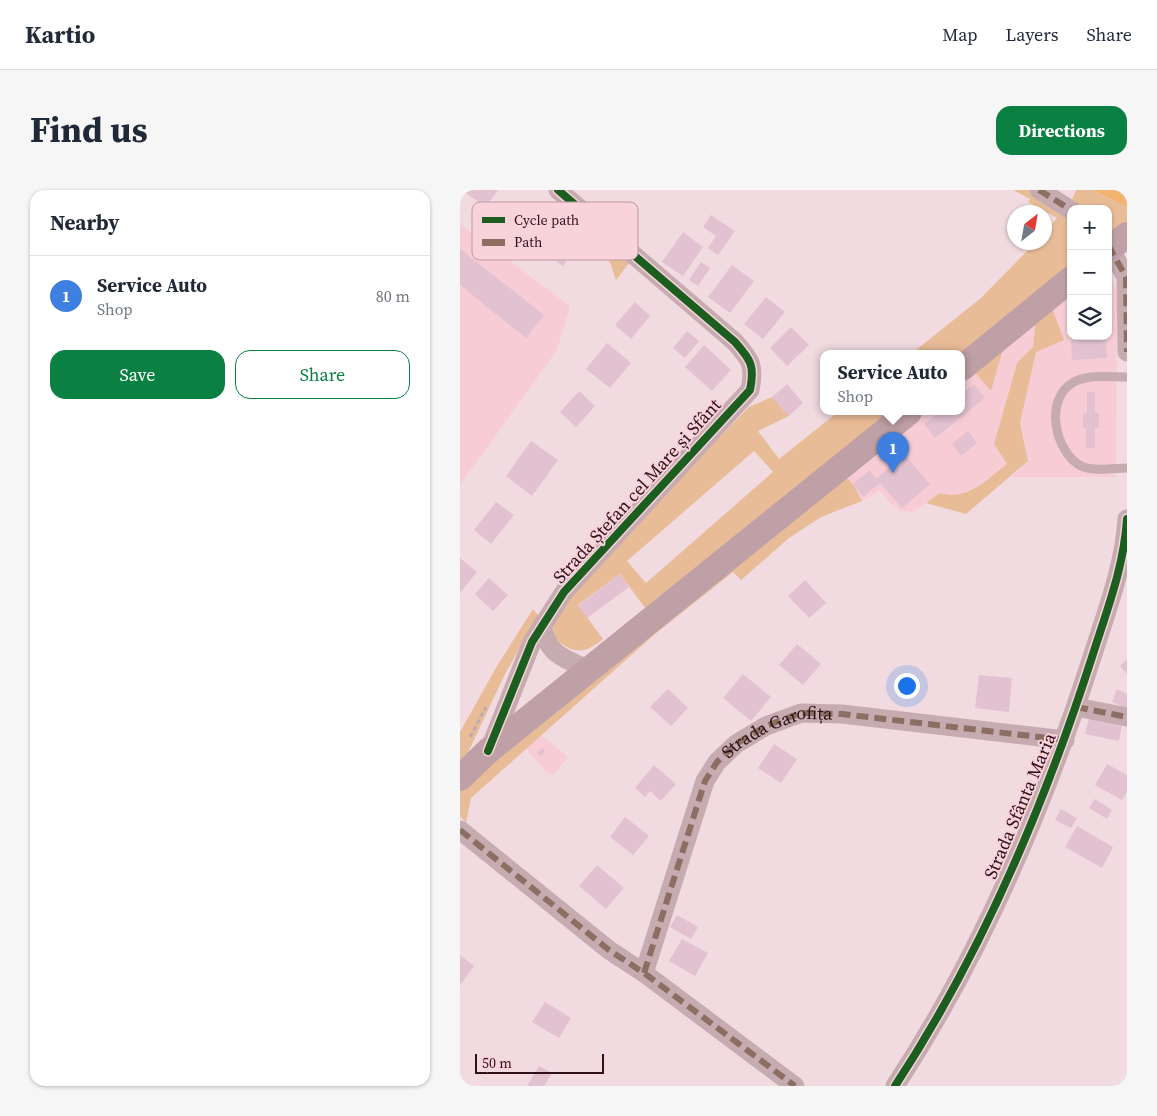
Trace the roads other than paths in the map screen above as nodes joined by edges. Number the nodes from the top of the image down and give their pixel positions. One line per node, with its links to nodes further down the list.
1 (558, 190): 3 (street, Strada Ștefan cel Mare și Sfânt)
2 (1050, 193): 4 (street)
3 (572, 202)
4 (1067, 207)
5 (1116, 243): 8 (street)
6 (638, 259): 14 (street, Strada Ștefan cel Mare și Sfânt)
7 (1067, 282): 9 (main road)
8 (1127, 352)
9 (965, 366)
10 (1127, 377): 12 (lane)
11 (905, 415): 15 (main road, Strada Ștefan cel Mare și Sfânt)
12 (1127, 468)
13 (1127, 519): 16 (street, Strada Sfânta Maria)
14 (542, 625): 15 (street); 19 (street, Strada Ștefan cel Mare și Sfânt)
15 (589, 670): 19 (main road, Strada Ștefan cel Mare și Sfânt)
16 (1076, 707): 17 (street); 18 (street, Strada Sfânta Maria)
17 (1127, 717)
18 (1065, 740): 22 (street, Strada Garofița); 24 (street, Strada Sfânta Maria)
19 (488, 751): 20 (main road, Strada Ștefan cel Mare și Sfânt)
20 (460, 778)
21 (460, 830): 22 (street)
22 (644, 973): 23 (street)
23 (795, 1086)
24 (894, 1086)

